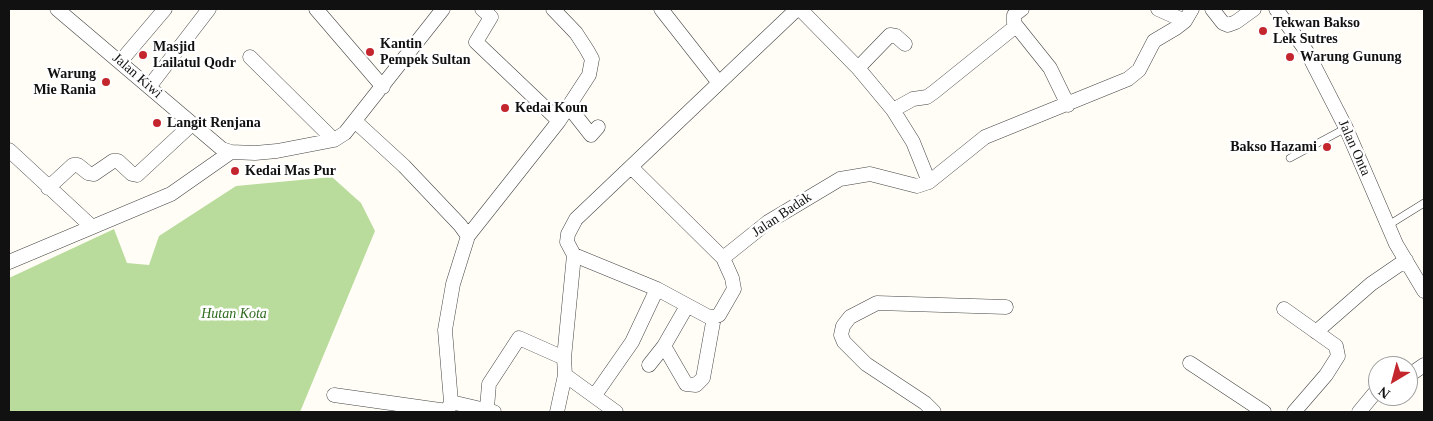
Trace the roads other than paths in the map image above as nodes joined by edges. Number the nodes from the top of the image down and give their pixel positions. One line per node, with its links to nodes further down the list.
1 (57, 9): 19 (street, Jalan Kiwi)
2 (165, 9): 19 (street)
3 (210, 9): 22 (street)
4 (316, 9): 23 (street)
5 (443, 9): 23 (street)
6 (482, 9): 27 (street)
7 (553, 9): 25 (street)
8 (661, 9): 21 (street)
9 (798, 9): 20 (street); 21 (street)
10 (1022, 9): 16 (street)
11 (1158, 9): 15 (street)
12 (1212, 9): 13 (street)
13 (1254, 9)
14 (1276, 9): 31 (street, Jalan Onta)
15 (1188, 15): 24 (street)
16 (1016, 26): 24 (street); 26 (street)
17 (905, 44): 20 (street)
18 (250, 57): 32 (street)
19 (120, 62): 22 (street, Jalan Kiwi)
20 (858, 68): 26 (street)
21 (718, 83): 36 (street)
22 (150, 87): 29 (street, Jalan Kiwi)
23 (383, 87): 28 (street)
24 (1068, 105): 37 (street)
25 (569, 107): 27 (street); 30 (street)
26 (893, 110): 37 (street)
27 (559, 121): 42 (street)
28 (356, 122): 32 (street); 42 (street)
29 (192, 124): 34 (street, Jalan Kiwi); 38 (street)
30 (598, 127)
31 (1346, 128): 35 (lane); 41 (street, Jalan Onta)
32 (334, 140): 34 (street)
33 (9, 150): 38 (street)
34 (231, 152): 40 (street)
35 (1290, 158)
36 (632, 167): 43 (street); 44 (street)
37 (923, 184): 44 (street, Jalan Badak)
38 (48, 188): 40 (street)
39 (1424, 203): 41 (lane)
40 (91, 226): 46 (street)
41 (1387, 226): 45 (street, Jalan Onta)
42 (468, 236): 62 (street)
43 (574, 255): 47 (street); 55 (street)
44 (723, 258): 52 (street)
45 (1406, 260): 48 (street, Jalan Onta); 53 (street)
46 (9, 262)
47 (657, 289): 49 (street); 60 (street)
48 (1424, 292)
49 (687, 306): 52 (street); 54 (street)
50 (1006, 307): 67 (street)
51 (1284, 310): 53 (street)
52 (711, 317): 54 (street)
53 (1316, 332): 69 (street)
54 (664, 346): 57 (street)
55 (564, 358): 58 (street); 64 (street)
56 (1190, 362): 63 (street)
57 (649, 366)
58 (565, 375): 60 (street); 65 (street)
59 (334, 395): 62 (street)
60 (595, 396): 66 (street)
61 (1368, 401): 70 (street)
62 (448, 408): 64 (street)
63 (1247, 408): 68 (street)
64 (491, 410)
65 (557, 412)
66 (616, 412)
67 (934, 412)
68 (1264, 412)
69 (1294, 412)
70 (1359, 412)

